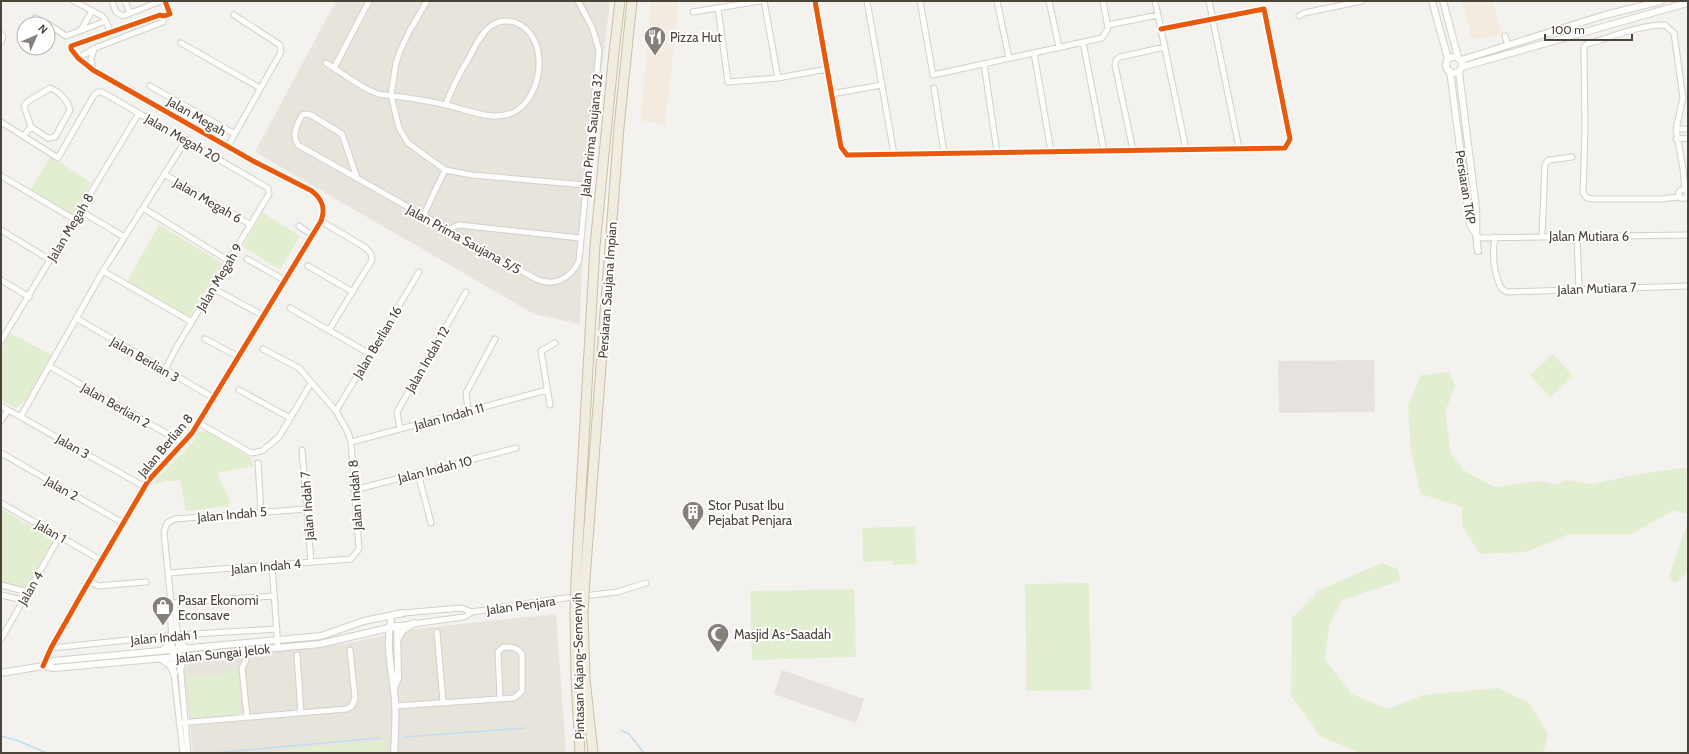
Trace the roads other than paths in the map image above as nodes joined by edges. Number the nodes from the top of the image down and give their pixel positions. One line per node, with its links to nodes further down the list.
1 (74, 1): 27 (street)
2 (112, 1): 29 (street)
3 (125, 1): 29 (street)
4 (161, 1): 29 (street)
5 (165, 1): 32 (street)
6 (369, 1): 57 (street)
7 (427, 1): 68 (street)
8 (578, 1): 97 (street, Jalan Prima Saujana 32)
9 (620, 1): 179 (highway, Persiaran Saujana Impian)
10 (632, 1): 180 (highway, Persiaran Saujana Impian)
11 (760, 1): 26 (street)
12 (764, 1): 62 (street)
13 (815, 1): 59 (street)
14 (867, 1): 63 (street)
15 (920, 1): 56 (street)
16 (997, 1): 52 (street)
17 (1050, 1): 47 (street)
18 (1103, 1): 36 (street)
19 (1155, 1): 31 (street)
20 (1209, 1): 34 (street)
21 (1362, 1): 33 (street)
22 (1432, 1): 53 (street)
23 (1442, 1): 54 (street)
24 (1661, 1): 46 (street)
25 (1687, 3): 60 (street)
26 (718, 8): 28 (street); 62 (street)
27 (92, 11): 35 (street); 39 (street)
28 (693, 12)
29 (130, 13)
30 (234, 15): 65 (street)
31 (1158, 15): 36 (street); 38 (street)
32 (164, 16): 40 (street); 49 (street)
33 (1299, 16)
34 (1213, 19): 38 (street); 83 (street); 83 (street)
35 (106, 21): 39 (street); 40 (street)
36 (1108, 25): 44 (street)
37 (56, 29): 39 (street)
38 (1161, 29): 48 (street)
39 (81, 30)
40 (111, 33): 51 (street, Jalan Megah)
41 (1, 34): 43 (street)
42 (1505, 36): 46 (street)
43 (1, 42)
44 (1083, 42): 47 (street); 87 (street)
45 (182, 43): 65 (street)
46 (1508, 45): 54 (street)
47 (1059, 47): 50 (street)
48 (1165, 47): 84 (street); 85 (street)
49 (95, 48): 51 (street); 58 (street)
50 (1034, 53): 52 (street); 86 (street)
51 (78, 58): 58 (street, Jalan Megah)
52 (1009, 58): 56 (street)
53 (1448, 59): 54 (street); 61 (street)
54 (1459, 59): 60 (street)
55 (326, 63): 57 (street)
56 (984, 64): 88 (street)
57 (334, 68): 68 (street)
58 (93, 70): 82 (street, Jalan Megah)
59 (827, 70): 62 (street); 67 (street)
60 (1460, 70): 61 (street); 72 (street, Persiaran TKP)
61 (1450, 72): 73 (street, Persiaran TKP)
62 (778, 78)
63 (882, 85): 67 (street); 90 (street)
64 (150, 86): 77 (street)
65 (260, 88): 77 (street)
66 (934, 88): 89 (street)
67 (832, 94): 90 (street)
68 (391, 95): 69 (street); 92 (street)
69 (446, 104): 69 (street)
70 (139, 113): 78 (street, Jalan Megah 20); 81 (street, Jalan Megah 20); 99 (street, Jalan Megah 8)
71 (1, 122): 78 (street)
72 (1466, 124): 73 (street); 109 (street, Persiaran TKP)
73 (1456, 125): 109 (street, Persiaran TKP)
74 (31, 126): 74 (street); 78 (street)
75 (1676, 129): 76 (street); 80 (street); 80 (street)
76 (1688, 129)
77 (235, 134): 82 (street)
78 (23, 136)
79 (1688, 138): 80 (street)
80 (1676, 139)
81 (186, 140): 93 (street, Jalan Megah); 96 (street, Jalan Megah 20)
82 (228, 146): 102 (street, Jalan Megah)
83 (1239, 148): 84 (street)
84 (1186, 149): 85 (street)
85 (1133, 150): 87 (street)
86 (1051, 151): 87 (street); 88 (street)
87 (1104, 151)
88 (997, 152): 89 (street)
89 (944, 153): 90 (street)
90 (894, 154)
91 (1572, 157): 110 (street)
92 (445, 170): 97 (street); 100 (street)
93 (164, 174): 98 (street, Jalan Megah); 103 (street, Jalan Megah 6)
94 (1, 176): 101 (street)
95 (357, 178): 95 (street, Jalan Prima Saujana 5/5); 100 (street, Jalan Prima Saujana 5/5)
96 (264, 185): 103 (street, Jalan Megah 9)
97 (586, 185): 114 (street, Jalan Prima Saujana 32)
98 (143, 208): 111 (street, Jalan Megah); 118 (street)
99 (79, 210): 101 (street, Jalan Megah 8); 111 (street)
100 (423, 216): 105 (street, Jalan Prima Saujana 5/5)
101 (74, 219): 117 (street, Jalan Megah 8)
102 (321, 221): 107 (street, Jalan Berlian 8); 128 (street)
103 (251, 225): 118 (street, Jalan Megah 9)
104 (299, 226): 107 (street)
105 (448, 229): 114 (street); 121 (street, Jalan Prima Saujana 5/5)
106 (1, 230): 117 (street)
107 (312, 235): 124 (street, Jalan Berlian 8)
108 (1688, 235): 113 (street, Jalan Mutiara 6)
109 (1476, 236): 112 (street, Jalan Mutiara 6); 115 (street)
110 (1542, 236): 112 (street, Jalan Mutiara 6); 113 (street, Jalan Mutiara 6)
111 (124, 237): 120 (street, Jalan Megah)
112 (1493, 237): 127 (street, Jalan Mutiara 7)
113 (1577, 237): 127 (street)
114 (580, 238): 121 (street, Jalan Prima Saujana 32)
115 (1478, 251)
116 (248, 259): 124 (street)
117 (50, 260): 130 (street, Jalan Megah 8)
118 (229, 261): 126 (street, Jalan Megah 9)
119 (308, 266): 128 (street)
120 (103, 271): 133 (street, Jalan Megah); 134 (street)
121 (572, 271)
122 (419, 272): 141 (street, Jalan Berlian 16)
123 (1, 280): 130 (street)
124 (284, 280): 132 (street, Jalan Berlian 8)
125 (1688, 286): 127 (street, Jalan Mutiara 7)
126 (212, 288): 132 (street); 134 (street, Jalan Megah 9)
127 (1579, 288)
128 (353, 292): 135 (street)
129 (466, 292): 158 (street, Jalan Indah 12)
130 (28, 297): 138 (street, Jalan Megah 8)
131 (290, 308): 135 (street)
132 (264, 316): 142 (street, Jalan Berlian 8)
133 (76, 318): 143 (street, Jalan Megah); 144 (street, Jalan Berlian 3)
134 (192, 322): 144 (street, Jalan Megah 9)
135 (329, 330): 141 (street)
136 (204, 339): 142 (street)
137 (495, 339): 153 (street)
138 (1, 341)
139 (555, 343): 147 (street)
140 (263, 349): 145 (street, Jalan Indah 8)
141 (370, 354): 152 (street, Jalan Berlian 16)
142 (239, 357): 148 (street, Jalan Berlian 8)
143 (49, 366): 154 (street, Jalan Megah); 160 (street, Jalan Berlian 2)
144 (165, 370): 148 (street, Jalan Berlian 3)
145 (311, 383): 152 (street, Jalan Indah 8); 155 (street)
146 (239, 390): 155 (street)
147 (547, 390): 149 (street); 153 (street, Jalan Indah 11)
148 (214, 398): 157 (street, Jalan Berlian 8)
149 (550, 405)
150 (1, 406): 151 (street, Jalan 3)
151 (8, 410): 154 (street, Jalan 3); 156 (street)
152 (336, 411): 159 (street, Jalan Indah 8)
153 (468, 411): 158 (street, Jalan Indah 11)
154 (21, 416): 166 (street, Jalan 3)
155 (290, 418): 157 (street)
156 (1, 421)
157 (199, 423): 160 (street, Jalan Berlian 8)
158 (400, 429): 159 (street, Jalan Indah 11)
159 (351, 442): 167 (street, Jalan Indah 8)
160 (183, 444): 166 (street, Jalan Berlian 8)
161 (516, 448): 165 (street, Jalan Indah 10)
162 (302, 450): 169 (street, Jalan Indah 7)
163 (1, 453): 171 (street, Jalan 2)
164 (258, 463): 170 (street)
165 (418, 473): 167 (street, Jalan Indah 10); 172 (street)
166 (145, 487): 171 (street, Jalan Berlian 8)
167 (354, 490): 174 (street, Jalan Indah 8)
168 (1, 503): 173 (street, Jalan 1)
169 (307, 509): 170 (street, Jalan Indah 5); 176 (street, Jalan Indah 7)
170 (262, 512): 178 (street, Jalan Indah 5)
171 (123, 523): 175 (street, Jalan Berlian 8)
172 (431, 523)
173 (60, 536): 175 (street, Jalan 1); 185 (street, Jalan 4)
174 (359, 549): 176 (street, Jalan Indah 4)
175 (101, 560): 181 (street, Jalan Berlian 8)
176 (311, 562): 177 (street, Jalan Indah 4)
177 (272, 566): 178 (street, Jalan Indah 4); 187 (street)
178 (169, 573): 189 (street)
179 (576, 579): 192 (highway, Pintasan Kajang-Semenyih, bridge)
180 (585, 579): 192 (highway, Pintasan Kajang-Semenyih, bridge)
181 (90, 581): 182 (street); 207 (street, Jalan Berlian 8)
182 (146, 582)
183 (646, 583): 191 (street, Jalan Penjara)
184 (1, 585): 185 (street)
185 (28, 592): 188 (street, Jalan 4)
186 (1, 595): 188 (street)
187 (274, 596): 189 (street); 198 (street)
188 (23, 600): 202 (street, Jalan 4)
189 (171, 603): 201 (street)
190 (403, 612): 191 (street); 193 (street, Jalan Sungai Jelok); 194 (street)
191 (472, 612): 195 (street, Jalan Penjara)
192 (579, 614): 230 (highway, Pintasan Kajang-Semenyih); 231 (highway, Pintasan Kajang-Semenyih)
193 (372, 619): 194 (street); 203 (street, Jalan Sungai Jelok)
194 (391, 620): 196 (street); 197 (street)
195 (414, 623): 196 (street, Jalan Penjara); 204 (street)
196 (397, 626): 197 (street, Jalan Sungai Jelok); 204 (street)
197 (390, 627): 199 (street, Jalan Sungai Jelok); 205 (street)
198 (277, 629): 201 (street, Jalan Indah 1); 203 (street)
199 (372, 631): 205 (street); 206 (street, Jalan Sungai Jelok)
200 (437, 632): 222 (street)
201 (174, 637): 207 (street, Jalan Indah 1); 208 (street); 209 (street); 210 (street)
202 (1, 639)
203 (277, 640): 206 (street); 208 (street, Jalan Sungai Jelok)
204 (397, 640): 220 (street)
205 (389, 644): 220 (street)
206 (278, 647): 213 (street, Jalan Sungai Jelok)
207 (51, 648): 217 (street, Jalan Berlian 8)
208 (186, 648): 209 (street, Jalan Sungai Jelok)
209 (175, 649): 210 (street, Jalan Sungai Jelok); 214 (street)
210 (163, 650): 217 (street, Jalan Sungai Jelok)
211 (350, 650): 224 (street)
212 (297, 655): 224 (street)
213 (188, 657): 214 (street, Jalan Sungai Jelok); 219 (street)
214 (176, 658): 215 (street, Jalan Sungai Jelok); 219 (street)
215 (161, 659): 217 (street, Jalan Sungai Jelok); 219 (street)
216 (246, 660): 225 (street)
217 (45, 666): 218 (street, Jalan Sungai Jelok)
218 (1, 673)
219 (177, 673): 226 (street)
220 (394, 690): 223 (street)
221 (500, 698): 221 (street); 222 (street)
222 (443, 702): 223 (street)
223 (395, 706): 229 (street)
224 (301, 713): 225 (street)
225 (247, 717): 226 (street)
226 (182, 722): 227 (street); 228 (street)
227 (183, 753)
228 (188, 753)
229 (394, 753)
230 (580, 753)
231 (593, 753)

